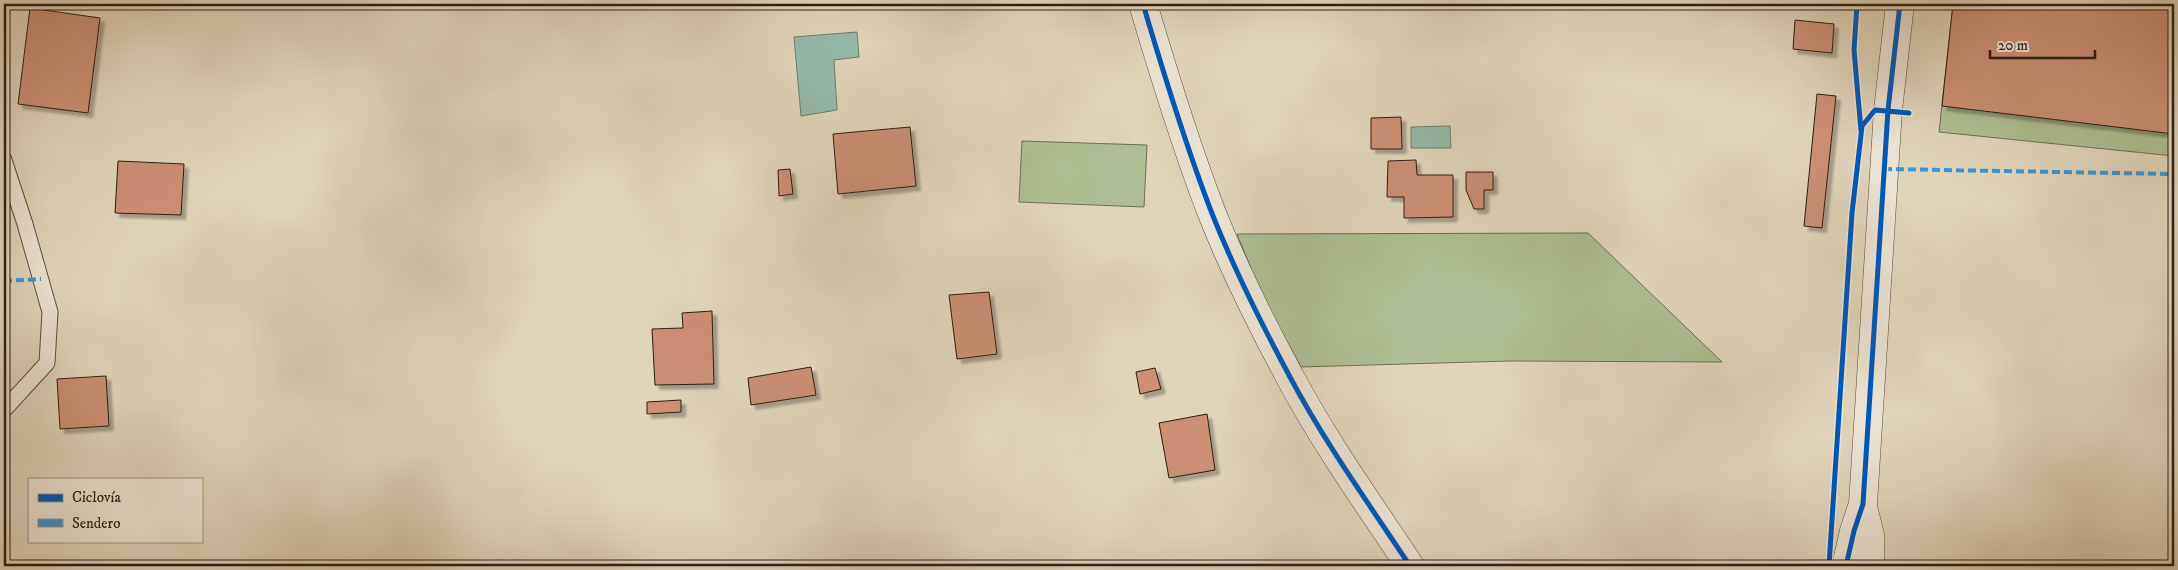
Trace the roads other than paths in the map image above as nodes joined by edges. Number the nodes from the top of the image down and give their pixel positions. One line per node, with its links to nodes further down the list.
1 (1143, 4): 6 (street)
2 (1900, 4): 5 (street)
3 (4, 160): 4 (lane)
4 (4, 410)
5 (1863, 504): 7 (street); 8 (street)
6 (1410, 566)
7 (1846, 566)
8 (1870, 566)

